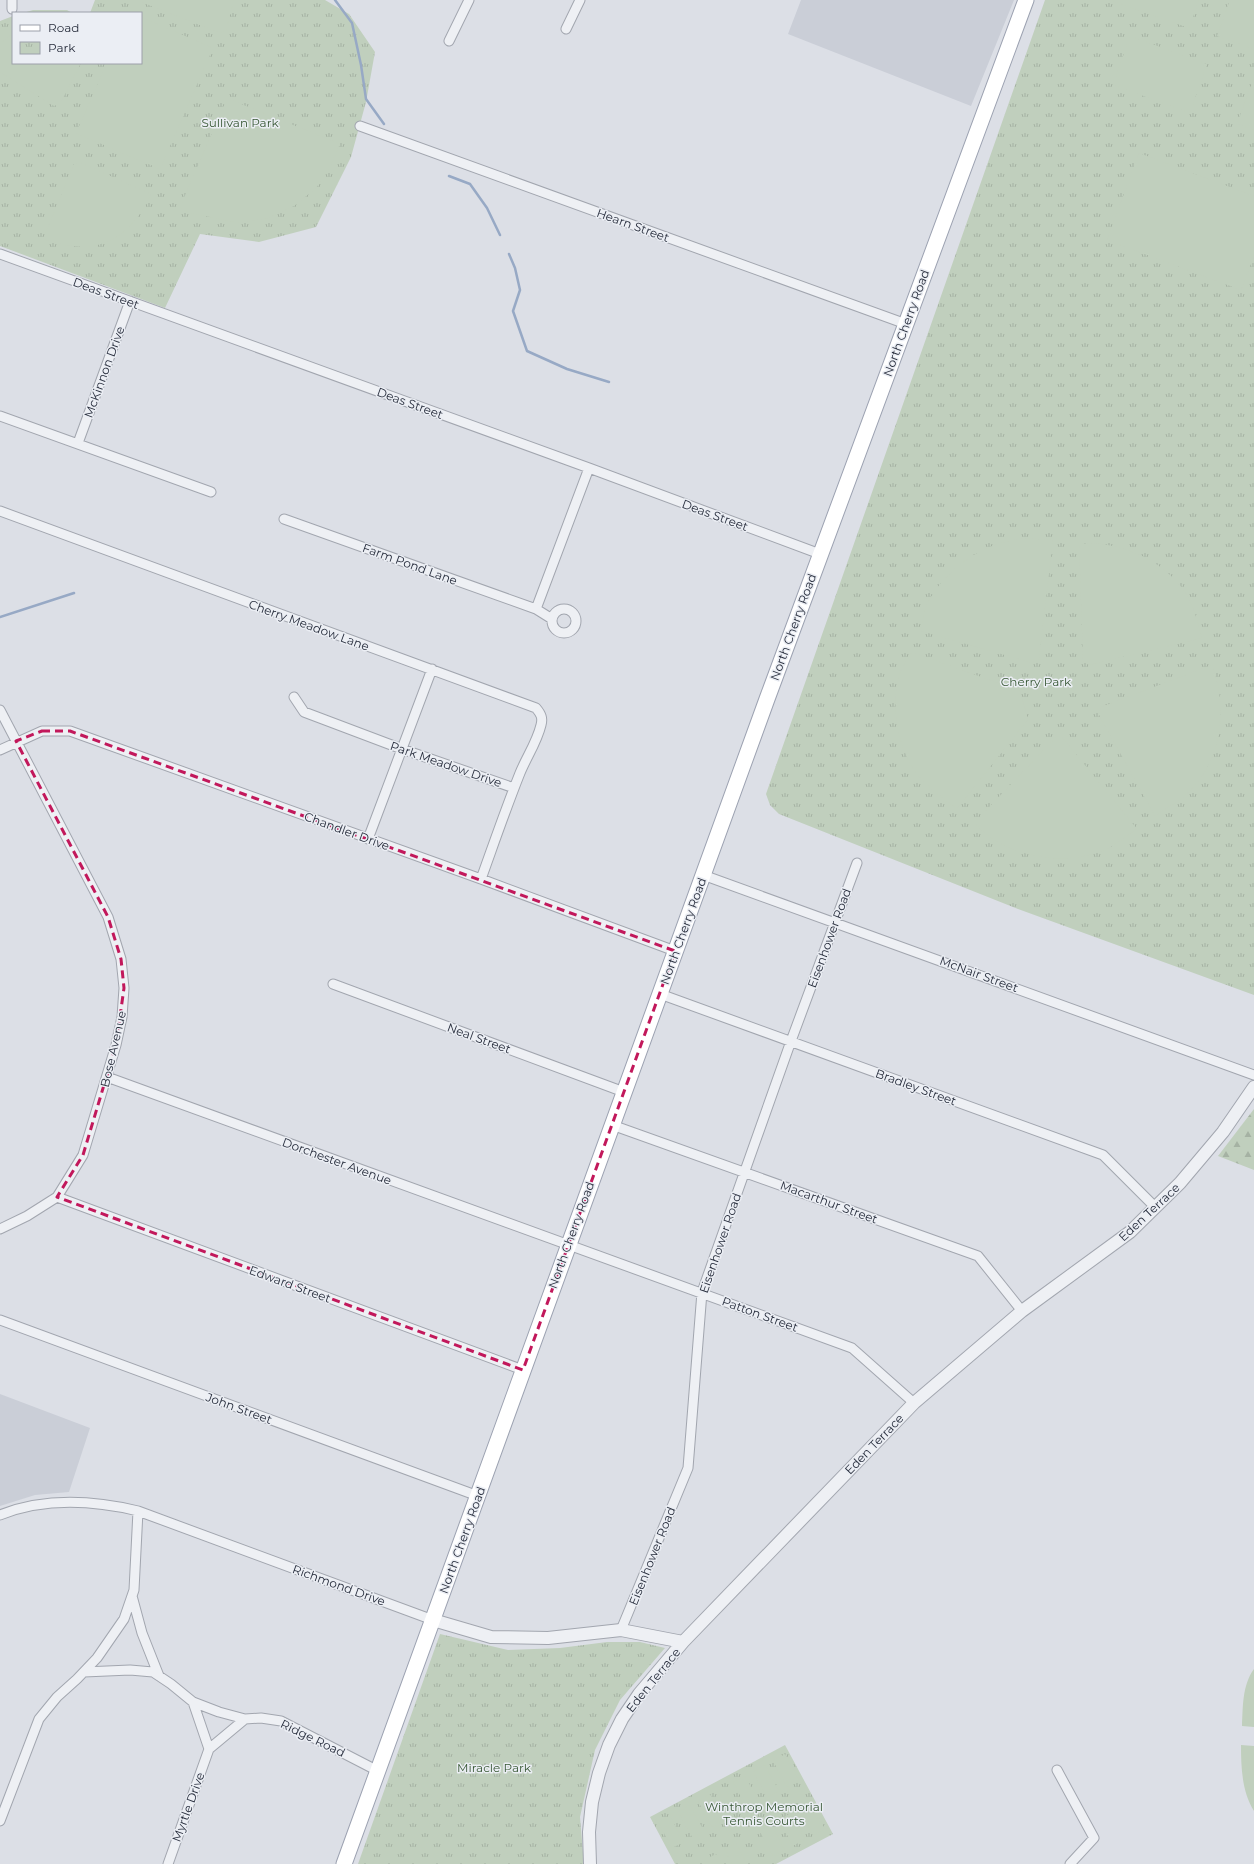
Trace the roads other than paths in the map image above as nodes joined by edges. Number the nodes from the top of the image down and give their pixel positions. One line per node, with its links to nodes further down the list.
1 (469, 0): 5 (street)
2 (580, 0): 4 (street)
3 (1026, 0): 9 (main road, North Cherry Road)
4 (566, 29)
5 (449, 41)
6 (360, 126): 9 (street, Hearn Street)
7 (0, 254): 8 (street, Deas Street)
8 (130, 301): 11 (street, McKinnon Drive); 12 (street, Deas Street)
9 (906, 324): 16 (main road, North Cherry Road)
10 (0, 416): 11 (street)
11 (78, 443): 13 (street)
12 (589, 468): 16 (street, Deas Street); 17 (street)
13 (211, 492)
14 (0, 511): 19 (street, Cherry Meadow Lane)
15 (284, 519): 17 (street, Farm Pond Lane)
16 (820, 554): 28 (main road, North Cherry Road)
17 (536, 609): 18 (street, Farm Pond Lane)
18 (552, 619)
19 (432, 670): 23 (street); 25 (street, Cherry Meadow Lane)
20 (294, 697): 23 (street, Park Meadow Drive)
21 (0, 710): 22 (street, Bose Avenue)
22 (16, 741): 24 (street, Chandler Drive); 26 (street, Chandler Drive); 36 (street, Bose Avenue)
23 (402, 749): 25 (street, Park Meadow Drive); 26 (street)
24 (0, 750)
25 (514, 788): 29 (street, Park Meadow Drive)
26 (368, 839): 29 (street, Chandler Drive)
27 (857, 863): 30 (street, Eisenhower Road)
28 (703, 875): 30 (street, McNair Street); 31 (main road, North Cherry Road)
29 (481, 879): 31 (street, Chandler Drive)
30 (835, 922): 34 (street, Eisenhower Road); 35 (street, McNair Street)
31 (675, 951): 33 (main road, North Cherry Road)
32 (333, 984): 38 (street, Neal Street)
33 (660, 994): 34 (street, Bradley Street); 38 (main road, North Cherry Road)
34 (791, 1041): 40 (street, Eisenhower Road); 42 (street, Bradley Street)
35 (1254, 1075)
36 (107, 1077): 41 (street, Bose Avenue); 44 (street, Dorchester Avenue)
37 (1254, 1087): 42 (street, Eden Terrace)
38 (624, 1092): 39 (main road, North Cherry Road)
39 (612, 1125): 40 (street, Macarthur Street); 44 (main road, North Cherry Road)
40 (744, 1171): 45 (street, Eisenhower Road); 46 (street, Macarthur Street)
41 (57, 1197): 43 (street, Bose Avenue); 48 (street, Edward Street)
42 (1155, 1207): 46 (street, Eden Terrace)
43 (0, 1228)
44 (568, 1244): 45 (street, Patton Street); 48 (main road, North Cherry Road)
45 (702, 1292): 49 (street, Patton Street); 55 (street, Eisenhower Road)
46 (1022, 1311): 49 (street, Eden Terrace)
47 (0, 1320): 50 (street, John Street)
48 (523, 1370): 50 (main road, North Cherry Road)
49 (914, 1403): 56 (street, Eden Terrace)
50 (478, 1496): 54 (main road, North Cherry Road)
51 (138, 1511): 52 (street, Richmond Drive); 53 (street); 54 (street, Richmond Drive)
52 (0, 1515)
53 (132, 1595): 57 (street); 58 (street)
54 (433, 1620): 55 (street, Richmond Drive); 63 (main road, North Cherry Road)
55 (621, 1630): 56 (street, Richmond Drive)
56 (683, 1642): 67 (street, Eden Terrace)
57 (84, 1672): 58 (street, Ridge Road); 64 (street)
58 (159, 1676): 59 (street, Ridge Road)
59 (193, 1702): 60 (street, Ridge Road); 61 (street)
60 (245, 1719): 61 (street); 63 (street, Ridge Road)
61 (209, 1749): 65 (street, Myrtle Drive)
62 (1057, 1770): 68 (street)
63 (378, 1771): 66 (main road, North Cherry Road)
64 (0, 1821)
65 (168, 1864)
66 (344, 1864)
67 (590, 1864)
68 (1070, 1864)

